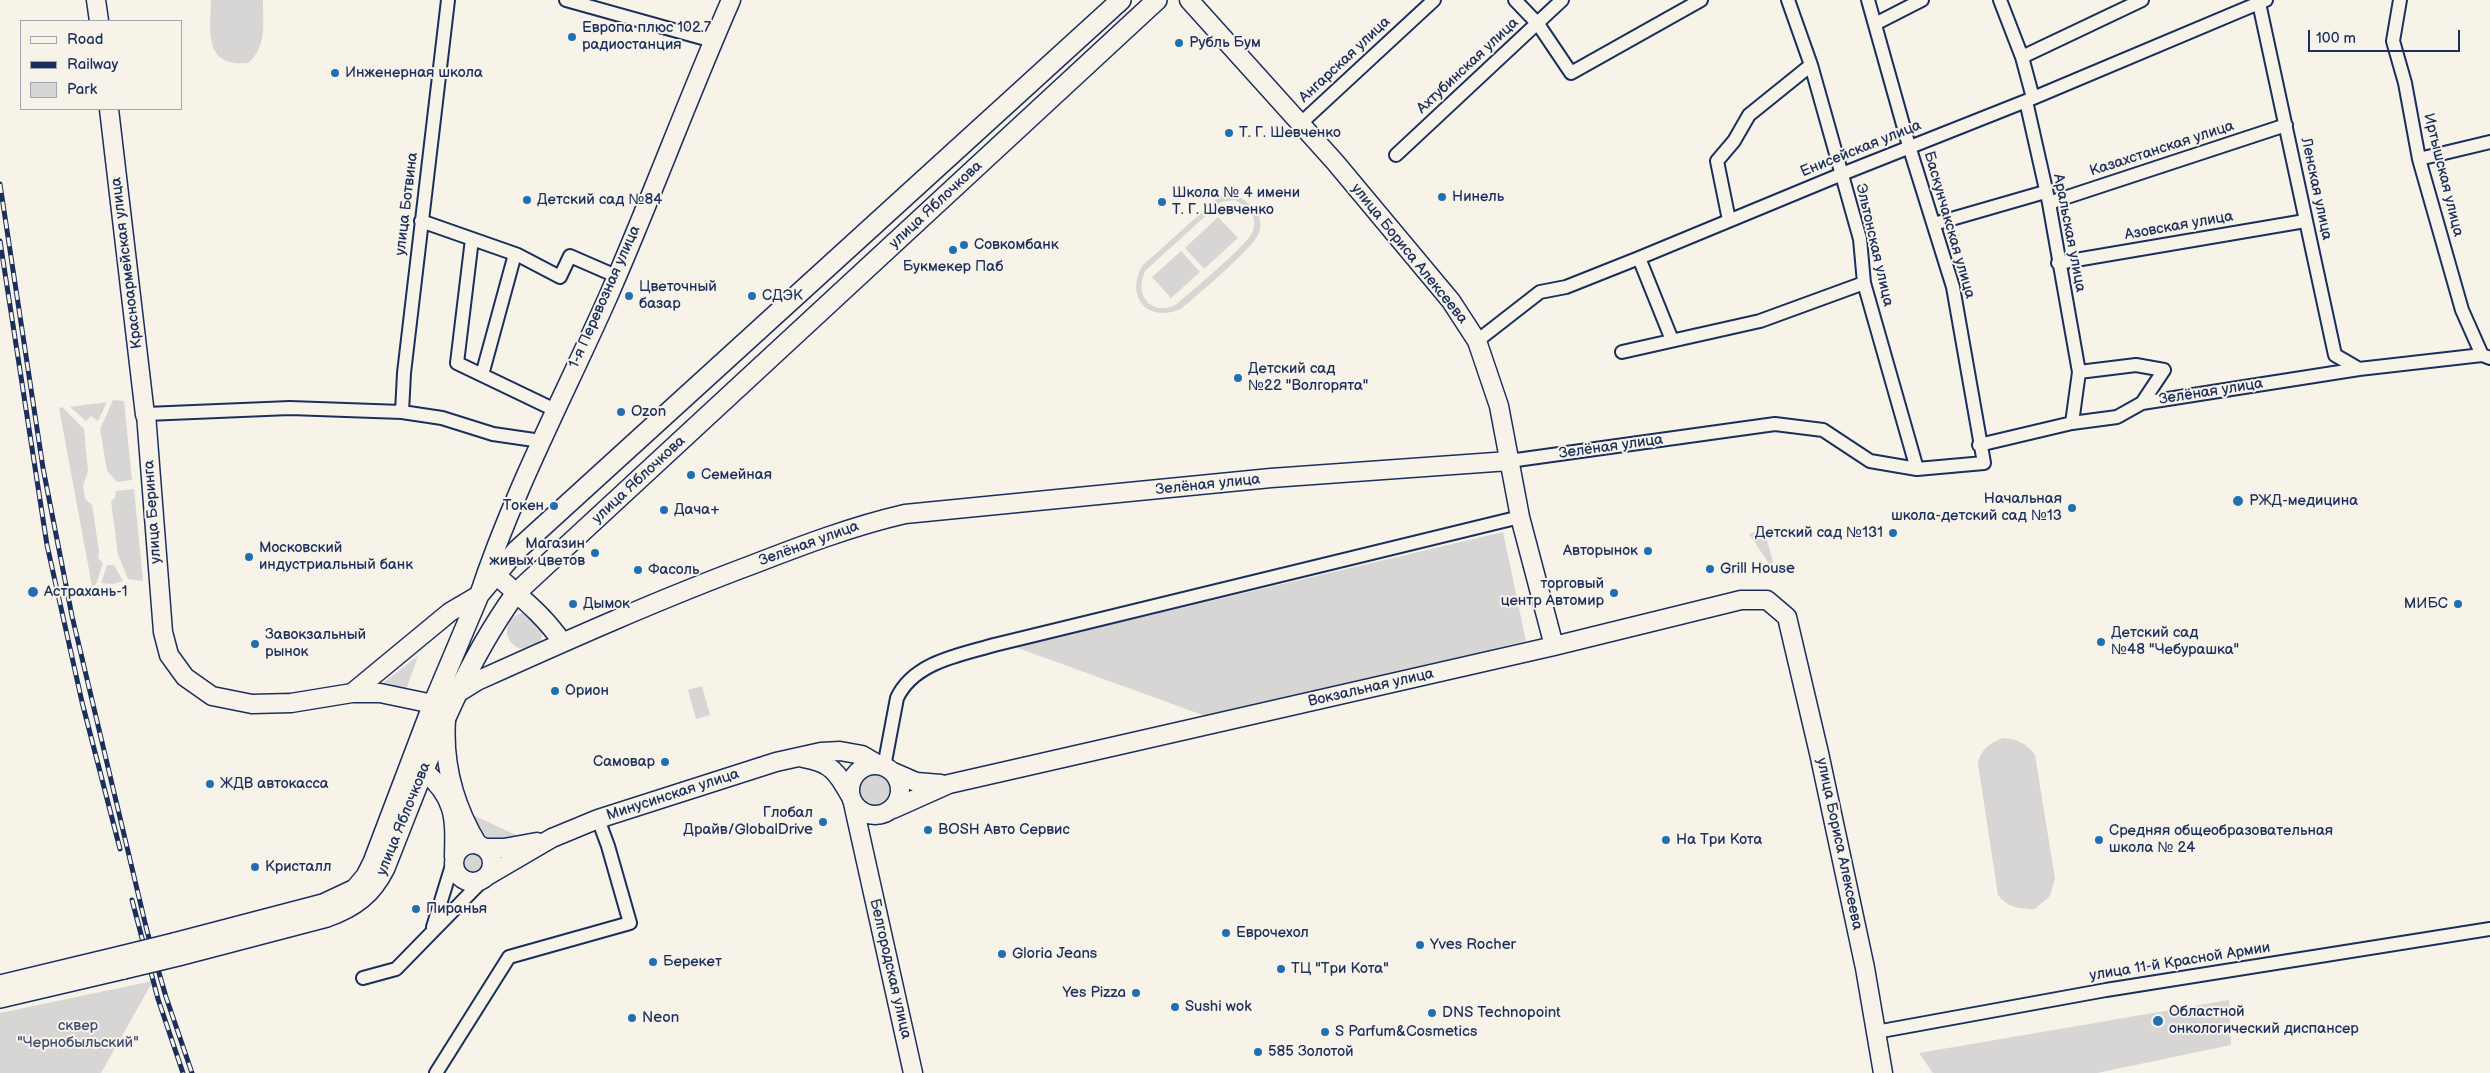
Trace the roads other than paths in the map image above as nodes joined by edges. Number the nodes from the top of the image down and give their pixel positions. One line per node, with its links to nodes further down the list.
1 (96, 0): 19 (main road)
2 (448, 0): 36 (street, улица Ботвина)
3 (566, 0): 22 (street)
4 (731, 0): 22 (main road, 1-я Перевозная улица)
5 (1121, 0): 63 (main road, улица Яблочкова)
6 (1157, 0): 64 (main road, улица Яблочкова)
7 (1189, 0): 27 (main road, улица Бориса Алексеева)
8 (1434, 0): 27 (street, Ангарская улица)
9 (1515, 0): 20 (street)
10 (1562, 0): 20 (street, Ахтубинская улица)
11 (1701, 0): 20 (street)
12 (1788, 0): 24 (street, Эльтонская улица)
13 (1868, 0): 21 (street, Баскунчакская улица)
14 (1922, 0): 21 (street)
15 (2000, 0): 23 (street, Аральская улица)
16 (2142, 0): 23 (street)
17 (2400, 0): 32 (street, Иртышская улица)
18 (2263, 1): 25 (street, Енисейская улица); 28 (street, Ленская улица)
19 (99, 20)
20 (1538, 24): 31 (street, Ахтубинская улица)
21 (1875, 24): 30 (street, Баскунчакская улица)
22 (713, 41): 43 (main road, 1-я Перевозная улица)
23 (2022, 57): 25 (street, Аральская улица)
24 (1812, 65): 33 (street, Эльтонская улица); 35 (street)
25 (2029, 100): 30 (street, Енисейская улица); 34 (street, Аральская улица)
26 (109, 110): 55 (main road, Красноармейская улица)
27 (1300, 124): 46 (main road, улица Бориса Алексеева)
28 (2286, 125): 34 (street, Казахстанская улица); 37 (street, Ленская улица)
29 (2490, 142): 32 (street)
30 (1909, 146): 33 (street, Енисейская улица); 38 (street, Баскунчакская улица)
31 (1396, 155)
32 (2419, 159): 48 (street, Иртышская улица)
33 (1842, 174): 35 (street, Енисейская улица); 44 (street, Эльтонская улица)
34 (2047, 198): 38 (street, Казахстанская улица); 42 (street, Аральская улица)
35 (1729, 220): 41 (street, Енисейская улица)
36 (422, 221): 39 (street); 54 (street, улица Ботвина)
37 (2305, 221): 42 (street, Азовская улица); 49 (street, Ленская улица)
38 (1934, 224): 58 (street, Баскунчакская улица)
39 (472, 239): 40 (street); 51 (street)
40 (515, 254): 43 (street); 51 (street)
41 (1640, 258): 45 (street); 46 (street, Енисейская улица)
42 (2058, 262): 50 (street, Аральская улица)
43 (616, 276): 53 (main road, 1-я Перевозная улица)
44 (1864, 284): 45 (street); 61 (street, Эльтонская улица)
45 (1672, 340): 47 (street)
46 (1477, 341): 59 (main road, улица Бориса Алексеева)
47 (1622, 352)
48 (2486, 356): 49 (street, Зелёная улица)
49 (2359, 369): 52 (street, Зелёная улица)
50 (2079, 372): 52 (street, Зелёная улица); 56 (street)
51 (482, 375): 53 (street)
52 (2142, 403): 56 (street)
53 (555, 410): 57 (main road, 1-я Перевозная улица)
54 (402, 412): 55 (street); 57 (street)
55 (146, 414): 69 (main road, улица Беринга)
56 (2072, 423): 58 (street)
57 (540, 441): 65 (main road, 1-я Перевозная улица)
58 (1979, 446): 60 (street, Баскунчакская улица)
59 (1509, 461): 61 (street, Зелёная улица); 62 (main road, улица Бориса Алексеева); 67 (main road, Зелёная улица)
60 (1984, 463): 61 (street, Зелёная улица)
61 (1917, 469)
62 (1520, 516): 68 (main road, улица Бориса Алексеева); 73 (street)
63 (495, 574): 64 (main road); 65 (main road, улица Яблочкова)
64 (516, 593): 67 (main road); 70 (main road, улица Яблочкова)
65 (479, 595): 69 (main road); 71 (main road, улица Яблочкова)
66 (1787, 617): 68 (main road, Вокзальная улица); 93 (main road, улица Бориса Алексеева)
67 (562, 642): 70 (main road, Зелёная улица)
68 (1554, 646): 75 (main road, Вокзальная улица)
69 (352, 693): 71 (main road, улица Беринга)
70 (456, 694): 71 (main road, улица Яблочкова)
71 (440, 708): 74 (main road, улица Яблочкова); 82 (main road); 88 (main road, улица Яблочкова)
72 (795, 757): 73 (main road, Минусинская улица); 78 (main road, Минусинская улица); 80 (main road, Минусинская улица)
73 (885, 768): 75 (main road, Вокзальная улица); 78 (main road); 79 (main road)
74 (424, 771): 76 (main road, улица Яблочкова); 77 (main road)
75 (949, 784): 79 (main road, Вокзальная улица)
76 (416, 791): 77 (main road); 88 (main road, улица Яблочкова)
77 (444, 791): 83 (main road)
78 (852, 800): 79 (main road); 84 (main road, Белгородская улица)
79 (889, 811): 84 (main road, Белгородская улица)
80 (598, 819): 81 (main road, Минусинская улица); 94 (street)
81 (552, 838): 82 (main road, Минусинская улица); 85 (main road, Минусинская улица)
82 (481, 847): 83 (main road); 85 (main road)
83 (454, 860): 85 (main road); 87 (street)
84 (866, 865): 95 (main road, Белгородская улица)
85 (485, 878): 87 (street)
86 (2490, 929): 93 (street, улица 11-й Красной Армии)
87 (432, 930): 90 (street)
88 (176, 950): 89 (main road, bridge)
89 (123, 963): 91 (main road); 92 (main road)
90 (363, 978)
91 (0, 985)
92 (0, 998)
93 (1876, 1032): 96 (main road, улица Бориса Алексеева)
94 (436, 1073)
95 (913, 1073)
96 (1883, 1073)

